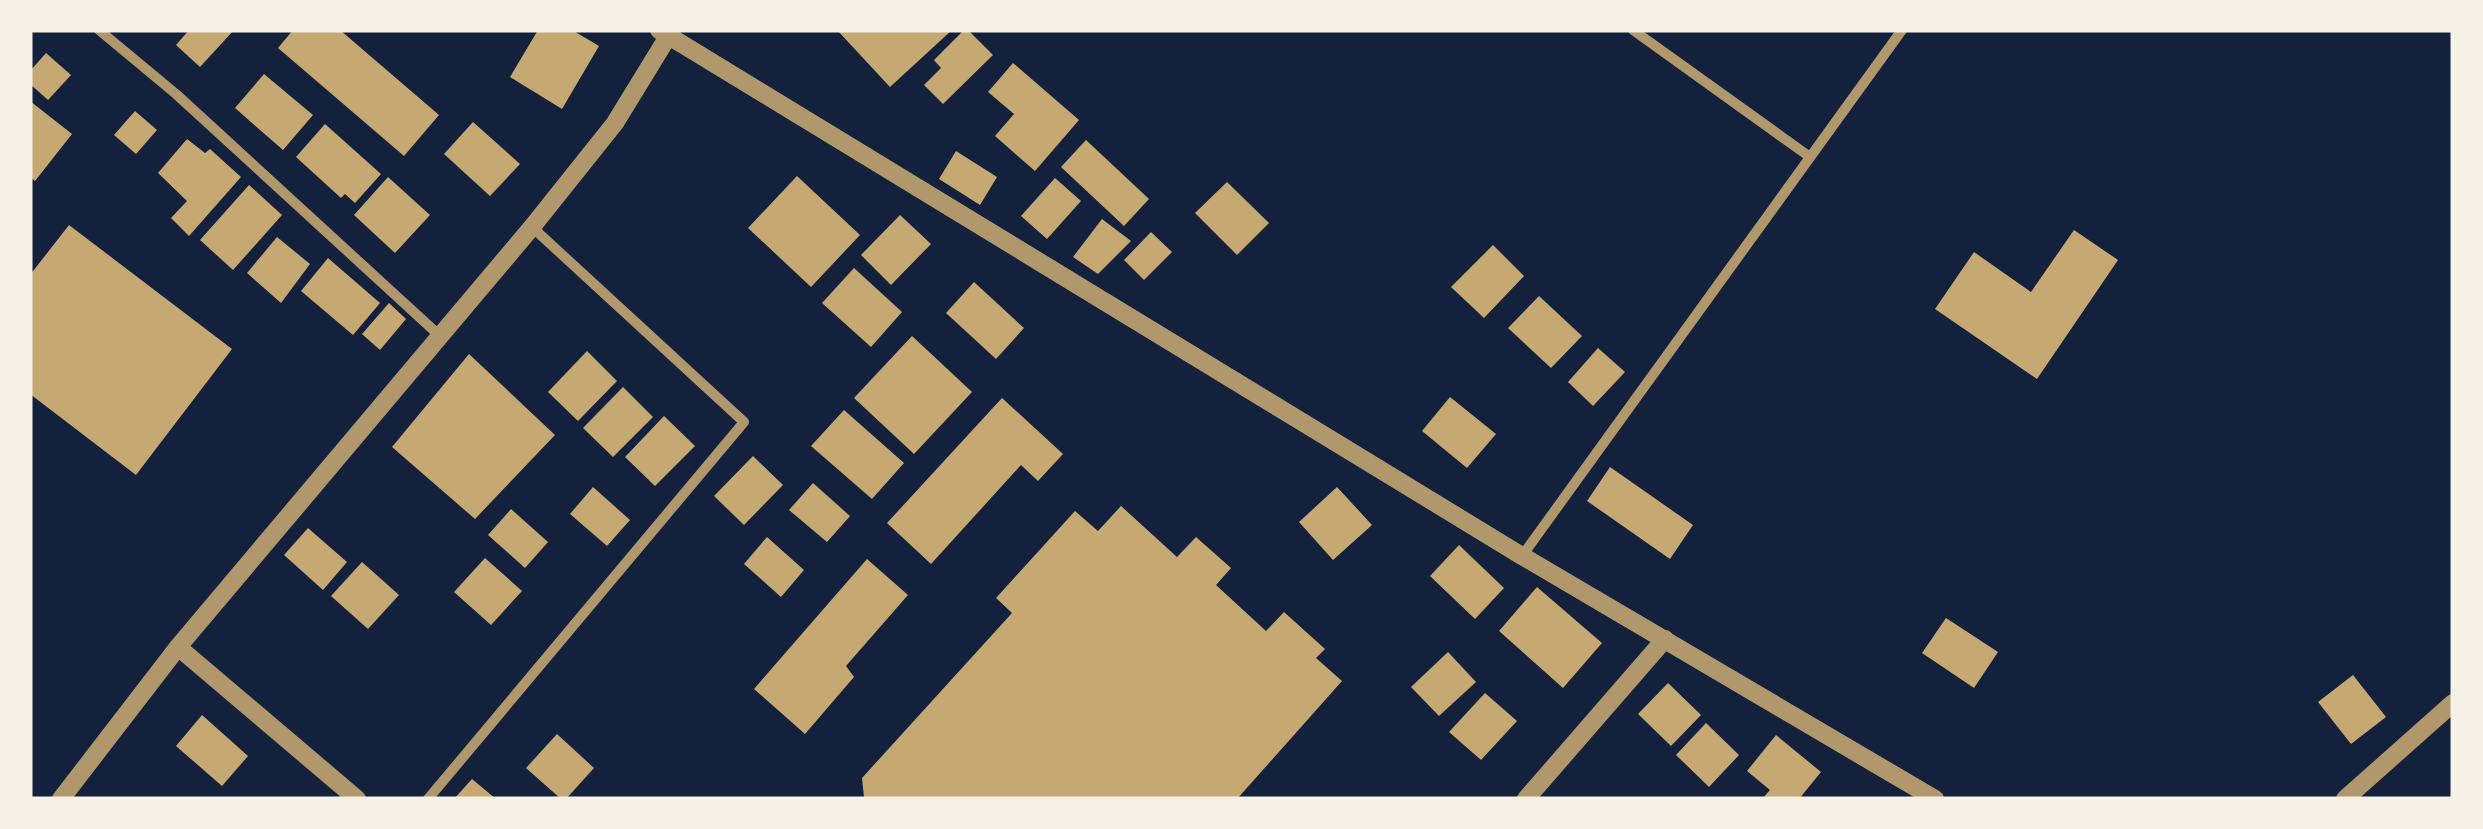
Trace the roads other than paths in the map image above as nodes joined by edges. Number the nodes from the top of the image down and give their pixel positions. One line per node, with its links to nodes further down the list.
1 (99, 30): 7 (street)
2 (1634, 30): 5 (street)
3 (1902, 30): 5 (street)
4 (666, 32): 6 (street); 8 (street)
5 (1810, 158): 8 (street)
6 (532, 227): 7 (street); 14 (street)
7 (440, 336): 10 (street)
8 (1522, 556): 9 (street)
9 (1665, 639): 15 (street); 16 (street)
10 (178, 648): 12 (street); 13 (street)
11 (2453, 702): 17 (street)
12 (61, 799)
13 (357, 799)
14 (428, 799)
15 (1526, 799)
16 (1935, 799)
17 (2344, 799)

